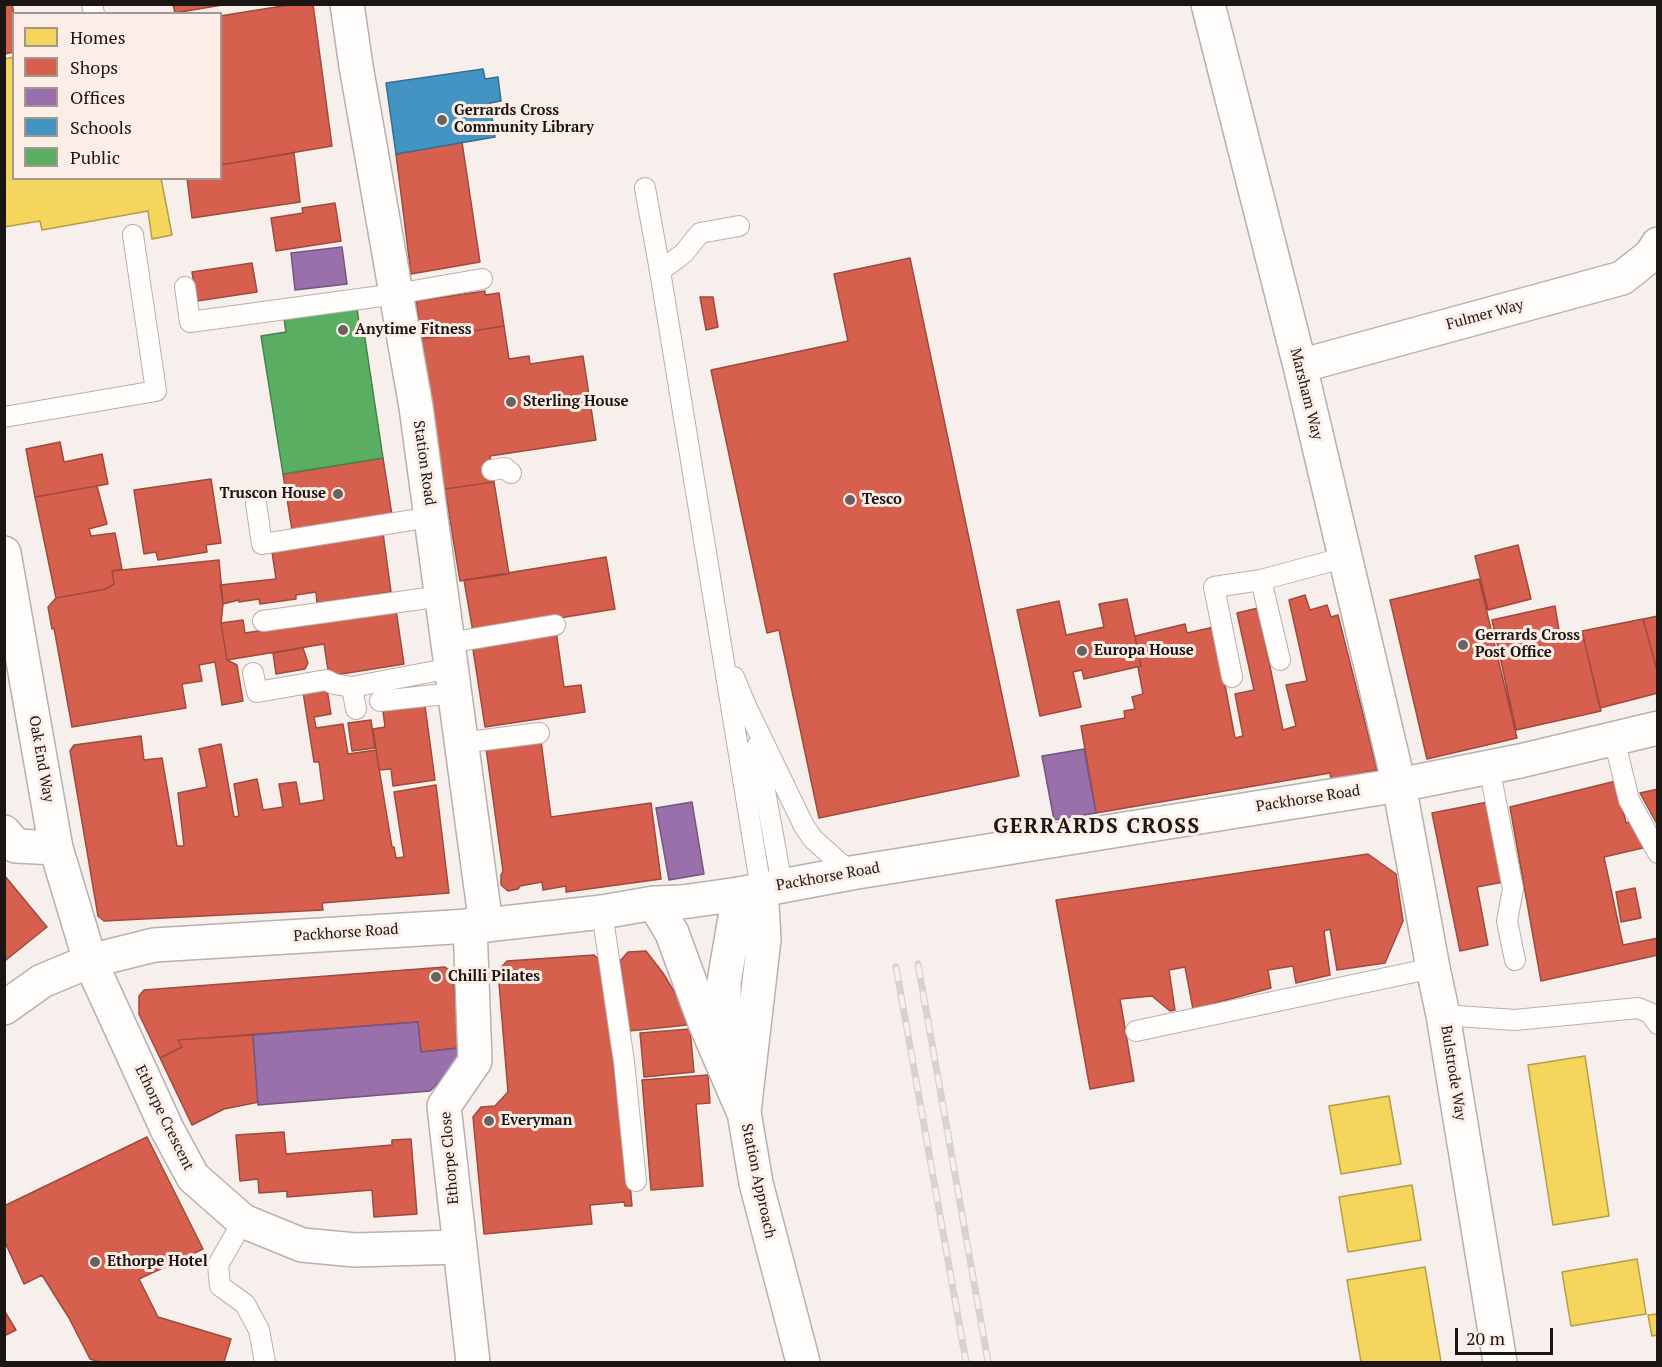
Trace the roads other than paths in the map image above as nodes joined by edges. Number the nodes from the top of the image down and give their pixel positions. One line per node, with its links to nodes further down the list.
1 (347, 4): 10 (street, Station Road)
2 (1208, 4): 11 (street, Marsham Way)
3 (645, 188): 7 (lane)
4 (739, 226): 7 (lane)
5 (133, 235): 12 (lane)
6 (1658, 244): 11 (street, Fulmer Way)
7 (660, 271): 21 (lane)
8 (482, 279): 10 (lane)
9 (185, 287): 10 (lane)
10 (396, 294): 14 (street, Station Road)
11 (1300, 366): 16 (street, Marsham Way)
12 (4, 417)
13 (256, 502): 14 (lane)
14 (431, 517): 18 (street, Station Road)
15 (4, 553): 37 (street, Oak End Way)
16 (1346, 557): 17 (lane); 35 (street, Marsham Way)
17 (1261, 580): 22 (lane); 25 (lane)
18 (442, 596): 19 (lane); 23 (street, Station Road)
19 (263, 621)
20 (555, 625): 23 (lane)
21 (721, 644): 28 (lane); 40 (lane)
22 (1280, 660)
23 (451, 668): 26 (lane); 27 (lane); 33 (street, Station Road)
24 (253, 673): 26 (lane)
25 (1232, 677)
26 (352, 687): 29 (lane)
27 (380, 701)
28 (746, 706): 39 (lane); 40 (lane)
29 (356, 709)
30 (1658, 728): 32 (street, Packhorse Road)
31 (539, 733): 33 (lane)
32 (1614, 739): 34 (street, Packhorse Road); 38 (lane)
33 (461, 743): 43 (street, Station Road)
34 (1489, 767): 35 (street, Packhorse Road); 44 (lane)
35 (1399, 785): 39 (street, Packhorse Road); 46 (street, Bulstrode Way)
36 (4, 832): 37 (street)
37 (56, 848): 45 (street, Oak End Way)
38 (1658, 853)
39 (851, 873): 40 (street, Packhorse Road)
40 (761, 889): 41 (street, Packhorse Road); 51 (street)
41 (654, 903): 42 (street, Packhorse Road); 51 (street)
42 (602, 912): 43 (street, Packhorse Road); 52 (lane)
43 (478, 925): 45 (street, Packhorse Road); 54 (street, Ethorpe Close)
44 (1515, 960)
45 (90, 961): 47 (street, Packhorse Road); 53 (street, Ethorpe Crescent)
46 (1433, 968): 48 (street, Bulstrode Way); 50 (lane)
47 (4, 1008)
48 (1443, 1015): 49 (lane); 58 (street, Bulstrode Way)
49 (1658, 1024)
50 (1136, 1031)
51 (744, 1112): 57 (street, Station Approach)
52 (636, 1181)
53 (243, 1221): 54 (street, Ethorpe Crescent); 55 (lane)
54 (459, 1247): 56 (street, Ethorpe Close)
55 (265, 1362)
56 (473, 1362)
57 (803, 1362)
58 (1500, 1362)

